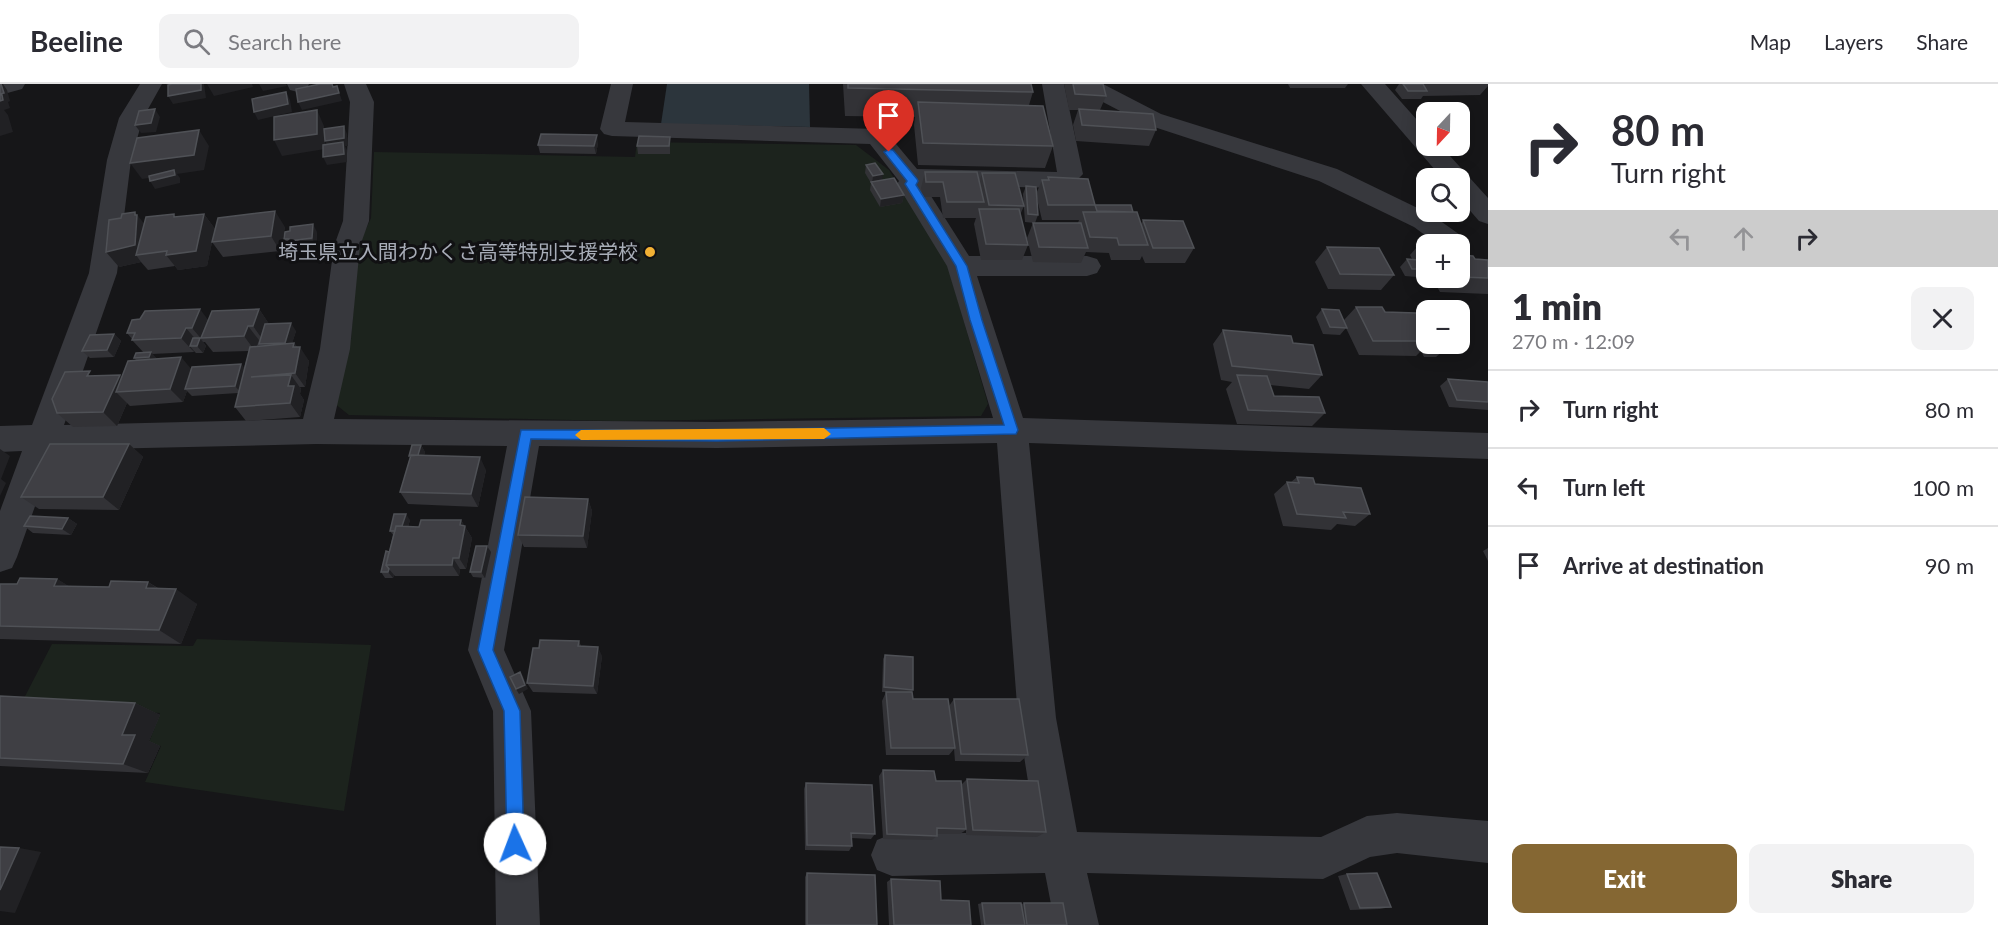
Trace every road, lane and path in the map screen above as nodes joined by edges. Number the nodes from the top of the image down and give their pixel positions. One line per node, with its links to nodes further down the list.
1 (14, 84): 8 (street)
2 (151, 84): 19 (street)
3 (356, 84): 17 (street)
4 (622, 84): 10 (street)
5 (1053, 84): 10 (street)
6 (1086, 84): 13 (street)
7 (1372, 84): 9 (street)
8 (0, 88)
9 (1447, 168)
10 (913, 181): 14 (street)
11 (1470, 194): 12 (street)
12 (1487, 212)
13 (1440, 234)
14 (961, 266): 15 (street); 16 (street)
15 (1087, 267)
16 (1012, 430): 18 (street); 21 (street); 24 (street)
17 (316, 431): 18 (street); 19 (street)
18 (525, 434): 26 (street)
19 (45, 438): 20 (street); 22 (street)
20 (0, 439)
21 (1488, 446)
22 (0, 557)
23 (1488, 843): 24 (street)
24 (1062, 852): 25 (street); 27 (street)
25 (892, 855)
26 (518, 925)
27 (1077, 925)

